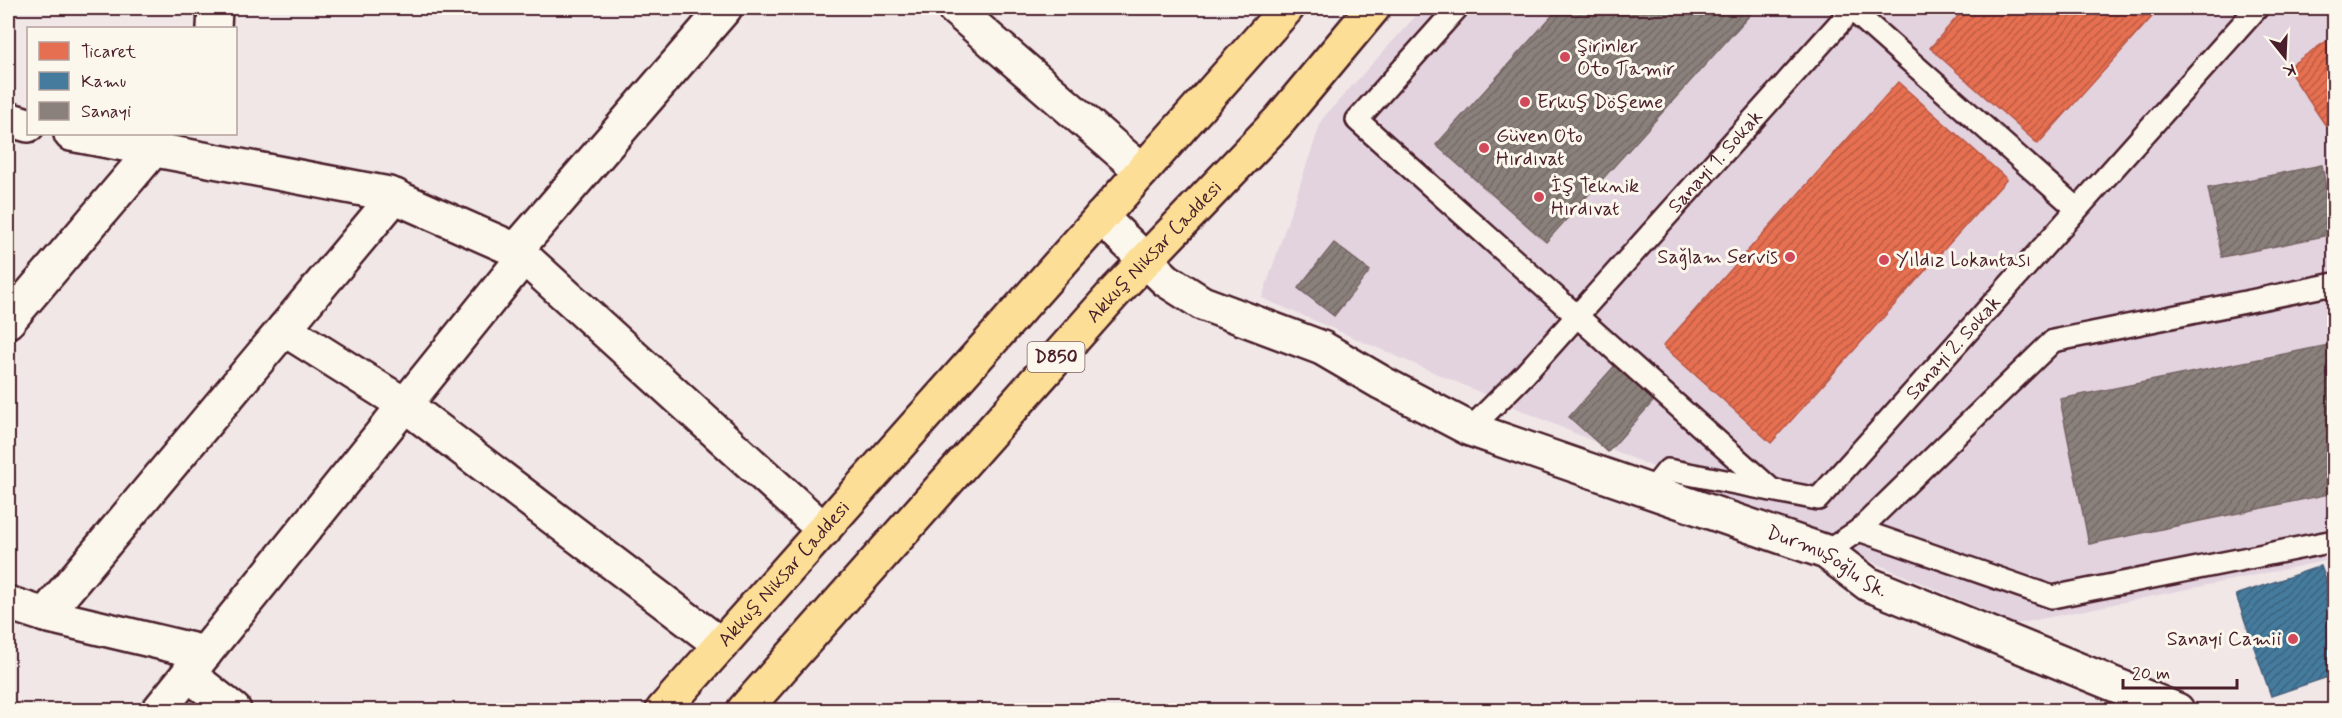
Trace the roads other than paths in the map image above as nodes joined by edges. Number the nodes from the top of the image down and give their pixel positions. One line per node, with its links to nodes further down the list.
1 (215, 8): 9 (street)
2 (725, 8): 19 (street)
3 (954, 8): 15 (street)
4 (1287, 8): 15 (main road, Akkuş Niksar Caddesi / D850)
5 (1373, 8): 20 (main road, Akkuş Niksar Caddesi / D850)
6 (1457, 8): 22 (lane)
7 (1851, 8): 17 (lane); 22 (lane, Sanayi 1. Sokak)
8 (2257, 8): 17 (lane, Sanayi 2. Sokak)
9 (214, 27)
10 (8, 119): 11 (street)
11 (27, 125)
12 (77, 135): 14 (street)
13 (208, 147): 14 (street); 16 (street)
14 (154, 149): 23 (street)
15 (1142, 171): 18 (main road, Akkuş Niksar Caddesi / D850)
16 (395, 196): 19 (street); 24 (street)
17 (2077, 209): 27 (lane, Sanayi 2. Sokak)
18 (1101, 217): 20 (street, Durmuşoğlu Sk.); 29 (main road, Akkuş Niksar Caddesi / D850)
19 (520, 254): 25 (street); 29 (street)
20 (1145, 260): 26 (street, Durmuşoğlu Sk.); 40 (main road, Akkuş Niksar Caddesi / D850)
21 (2334, 284): 30 (lane)
22 (1577, 316): 26 (lane, Sanayi 1. Sokak); 27 (lane)
23 (8, 321)
24 (284, 329): 25 (street); 34 (street)
25 (405, 405): 35 (street); 36 (street)
26 (1470, 429): 28 (street, Durmuşoğlu Sk.)
27 (1773, 490): 28 (lane, Sanayi 2. Sokak)
28 (1650, 492): 32 (street, Durmuşoğlu Sk.)
29 (824, 530): 35 (main road, Akkuş Niksar Caddesi / D850)
30 (1859, 530): 31 (lane); 32 (lane)
31 (2334, 541)
32 (1826, 552): 41 (street, Durmuşoğlu Sk.)
33 (8, 603): 34 (street)
34 (45, 615): 36 (street)
35 (721, 645): 39 (main road, Akkuş Niksar Caddesi / D850)
36 (197, 664): 37 (street); 38 (street)
37 (159, 711)
38 (234, 711)
39 (663, 711)
40 (744, 711)
41 (2177, 711)

